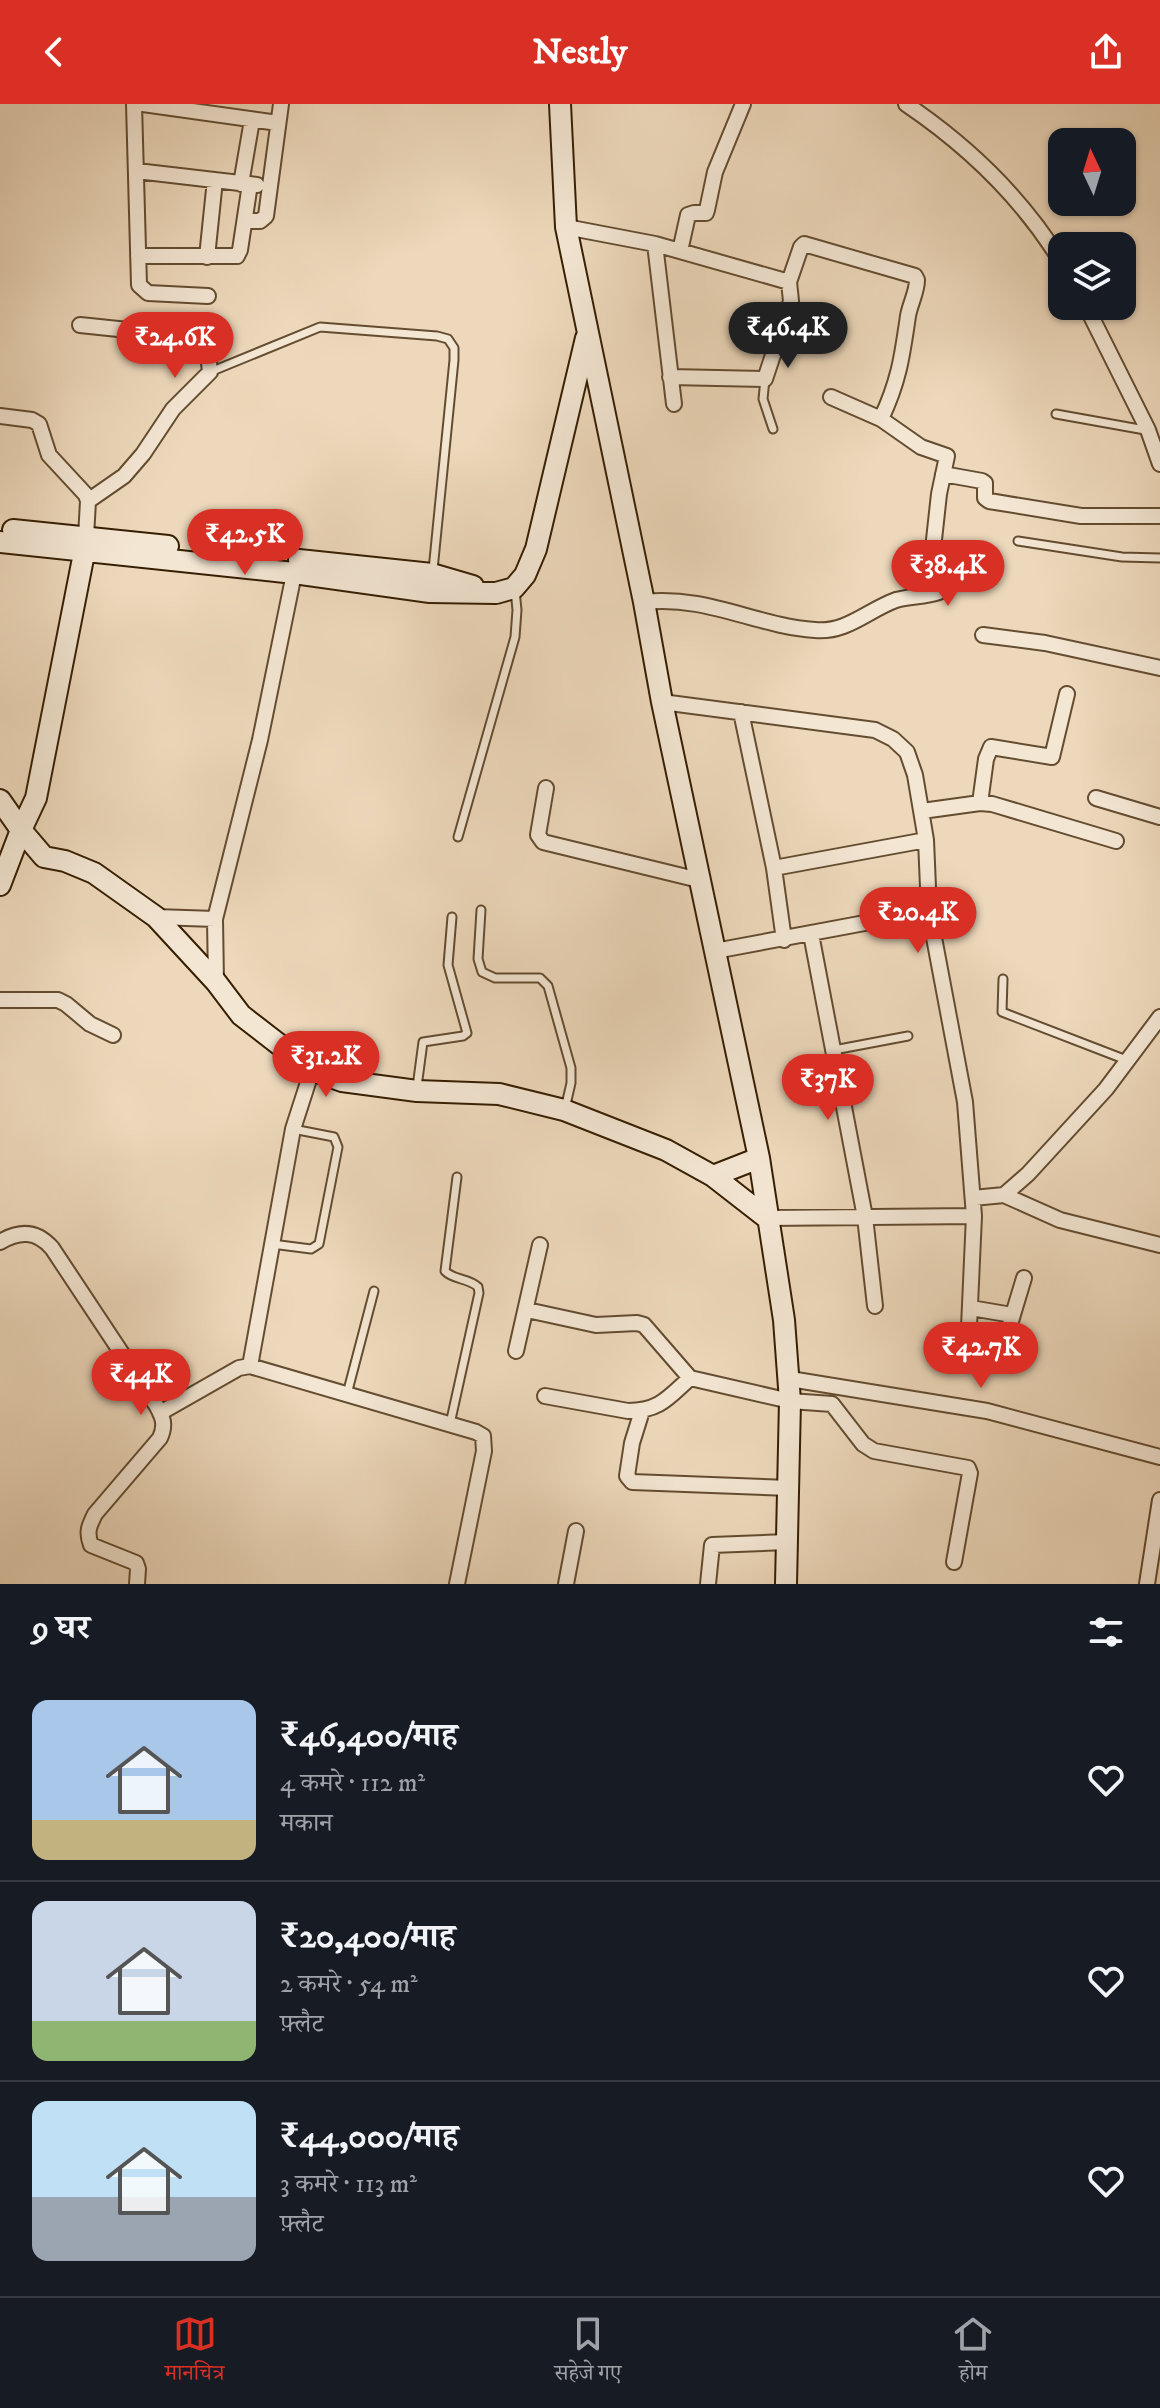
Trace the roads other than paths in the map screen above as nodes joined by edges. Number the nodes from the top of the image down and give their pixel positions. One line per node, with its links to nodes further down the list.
1 (134, 104): 10 (street)
2 (143, 104): 7 (street)
3 (281, 104): 9 (street)
4 (560, 104): 15 (street)
5 (743, 104): 18 (street)
6 (906, 104): 16 (street)
7 (235, 111): 8 (street)
8 (252, 120): 9 (street); 12 (street)
9 (278, 123): 13 (street)
10 (137, 171): 11 (street); 19 (street)
11 (215, 180): 12 (street); 20 (street)
12 (246, 184): 13 (street); 14 (street)
13 (270, 186): 14 (street)
14 (245, 221): 20 (street)
15 (566, 227): 17 (street); 25 (street)
16 (1048, 240)
17 (655, 244): 18 (street); 27 (street)
18 (680, 251): 21 (street)
19 (138, 256): 20 (street); 22 (street)
20 (207, 257)
21 (789, 282): 28 (street); 33 (street)
22 (208, 296)
23 (1093, 320): 35 (street)
24 (80, 325): 26 (street)
25 (587, 331): 47 (street); 48 (street)
26 (210, 372): 38 (street); 46 (lane)
27 (670, 377): 28 (street); 30 (street)
28 (765, 379): 34 (lane)
29 (831, 397): 33 (street)
30 (674, 404)
31 (1056, 414): 35 (lane)
32 (0, 416): 38 (street)
33 (881, 419): 37 (street)
34 (773, 429)
35 (1148, 430): 36 (street)
36 (1160, 464)
37 (943, 474): 39 (street); 48 (street)
38 (88, 501): 43 (street)
39 (1160, 516)
40 (0, 528): 43 (street)
41 (1018, 541): 44 (lane)
42 (0, 542): 43 (street)
43 (86, 542): 45 (street); 60 (street)
44 (1160, 558)
45 (296, 566): 46 (street); 72 (street)
46 (431, 583): 47 (street)
47 (505, 590): 61 (lane)
48 (644, 602): 52 (street)
49 (983, 635): 50 (street)
50 (1160, 668)
51 (1067, 694): 57 (street)
52 (662, 702): 53 (street); 67 (street)
53 (741, 712): 58 (street); 65 (street)
54 (546, 788): 67 (street)
55 (1096, 798): 59 (street)
56 (0, 800): 60 (street)
57 (980, 803): 58 (street); 63 (street)
58 (922, 811): 62 (street)
59 (1160, 817)
60 (21, 830): 64 (street); 66 (street)
61 (458, 837)
62 (926, 840): 65 (street); 69 (street)
63 (1116, 841)
64 (44, 857): 66 (street); 70 (street)
65 (774, 868): 74 (street)
66 (3, 877)
67 (699, 880): 75 (street)
68 (481, 910): 86 (lane)
69 (929, 911): 73 (street); 92 (street)
70 (156, 917): 72 (street); 77 (street)
71 (452, 917): 85 (lane)
72 (215, 919): 77 (street)
73 (811, 934): 74 (street); 82 (street)
74 (784, 940): 75 (street)
75 (715, 951): 88 (street)
76 (1003, 979): 83 (lane)
77 (216, 982): 84 (street)
78 (0, 1000): 80 (street)
79 (1160, 1017): 83 (street)
80 (113, 1035)
81 (908, 1036): 82 (lane)
82 (834, 1050): 94 (street)
83 (1129, 1061): 91 (street)
84 (312, 1070): 85 (street); 87 (street)
85 (417, 1091): 86 (street)
86 (564, 1110): 89 (street)
87 (293, 1129): 97 (street); 97 (lane)
88 (759, 1158): 89 (street); 95 (street)
89 (713, 1176): 95 (street)
90 (457, 1177): 117 (lane)
91 (1004, 1195): 92 (street); 99 (street)
92 (973, 1198): 93 (street)
93 (974, 1216): 94 (street); 103 (street)
94 (865, 1217): 95 (street); 102 (street)
95 (767, 1218): 111 (street)
96 (0, 1242): 116 (street)
97 (272, 1244): 109 (street)
98 (540, 1245): 104 (street)
99 (1160, 1245)
100 (1024, 1278): 105 (street)
101 (374, 1291): 112 (lane)
102 (875, 1306)
103 (971, 1308): 105 (street); 106 (street)
104 (527, 1310): 107 (street); 110 (street)
105 (1012, 1315): 108 (street)
106 (968, 1349)
107 (516, 1351)
108 (999, 1361)
109 (250, 1366): 112 (street); 116 (street)
110 (690, 1378): 114 (street); 115 (street)
111 (790, 1379): 114 (street); 118 (street)
112 (347, 1394): 117 (street)
113 (545, 1396): 115 (street)
114 (790, 1401): 119 (street); 123 (street)
115 (642, 1411): 119 (street)
116 (160, 1413): 124 (street)
117 (450, 1424): 125 (street)
118 (1160, 1457)
119 (790, 1488): 122 (street)
120 (1160, 1500): 129 (street)
121 (576, 1531): 126 (street)
122 (787, 1542): 127 (street); 128 (street)
123 (954, 1562)
124 (137, 1584)
125 (457, 1584)
126 (566, 1584)
127 (708, 1584)
128 (786, 1584)
129 (1147, 1584)

